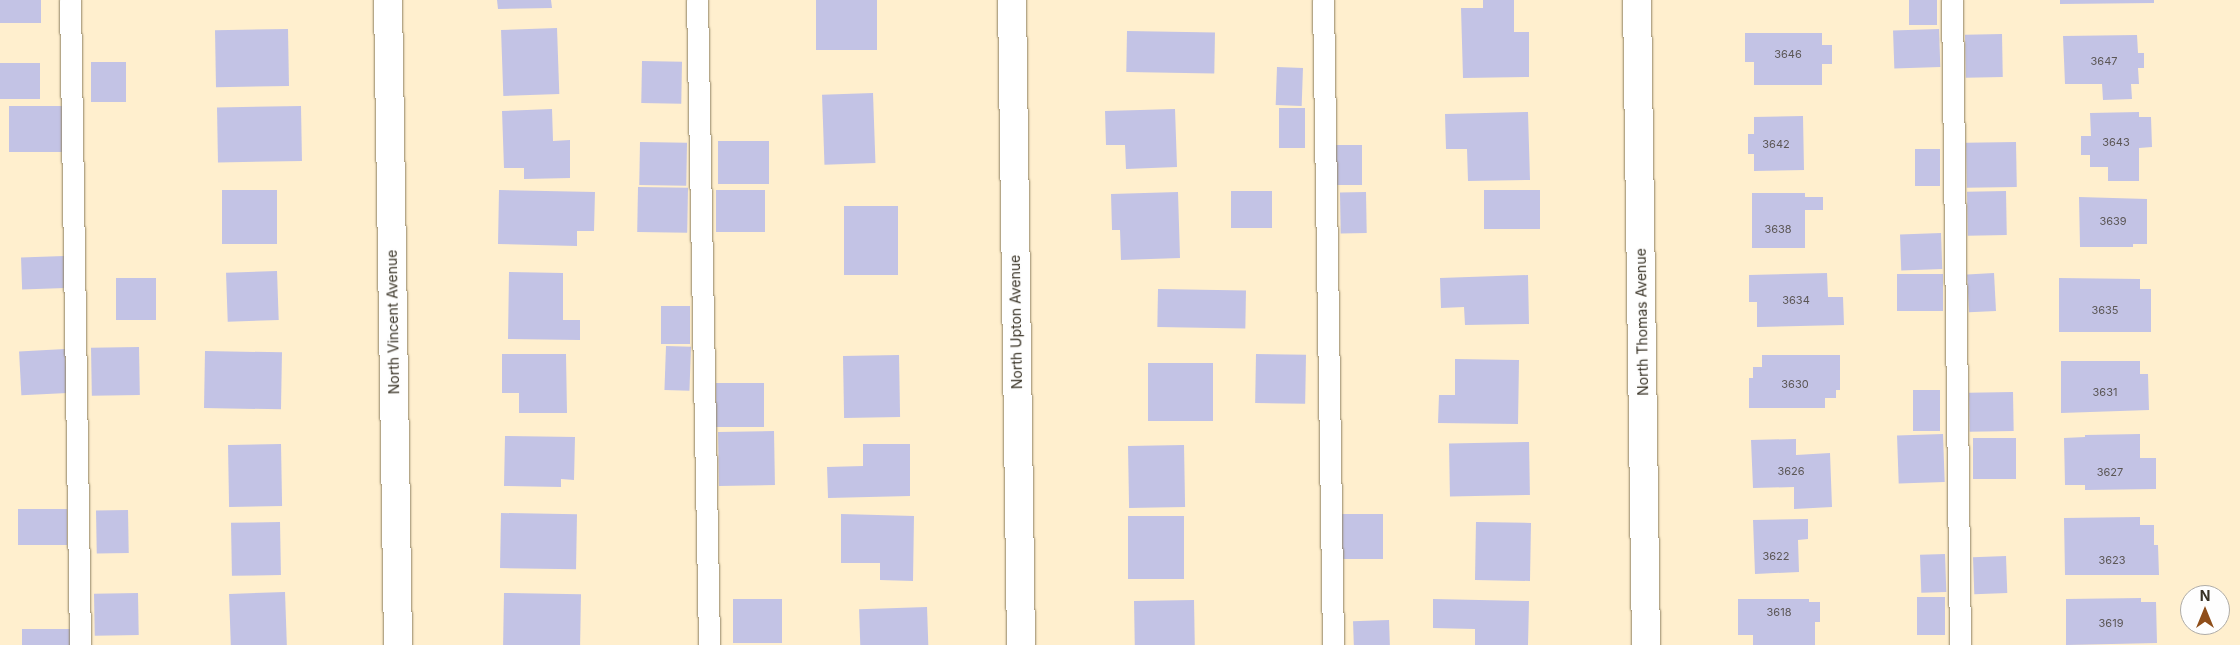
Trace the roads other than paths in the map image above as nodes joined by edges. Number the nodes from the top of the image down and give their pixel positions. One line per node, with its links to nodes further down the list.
1 (70, 0): 8 (lane)
2 (388, 0): 9 (street, North Vincent Avenue)
3 (697, 0): 10 (lane)
4 (1012, 0): 11 (street, North Upton Avenue)
5 (1323, 0): 12 (lane)
6 (1637, 0): 13 (street, North Thomas Avenue)
7 (1952, 0): 14 (lane)
8 (80, 645)
9 (398, 645)
10 (709, 645)
11 (1021, 645)
12 (1333, 645)
13 (1646, 645)
14 (1960, 645)

